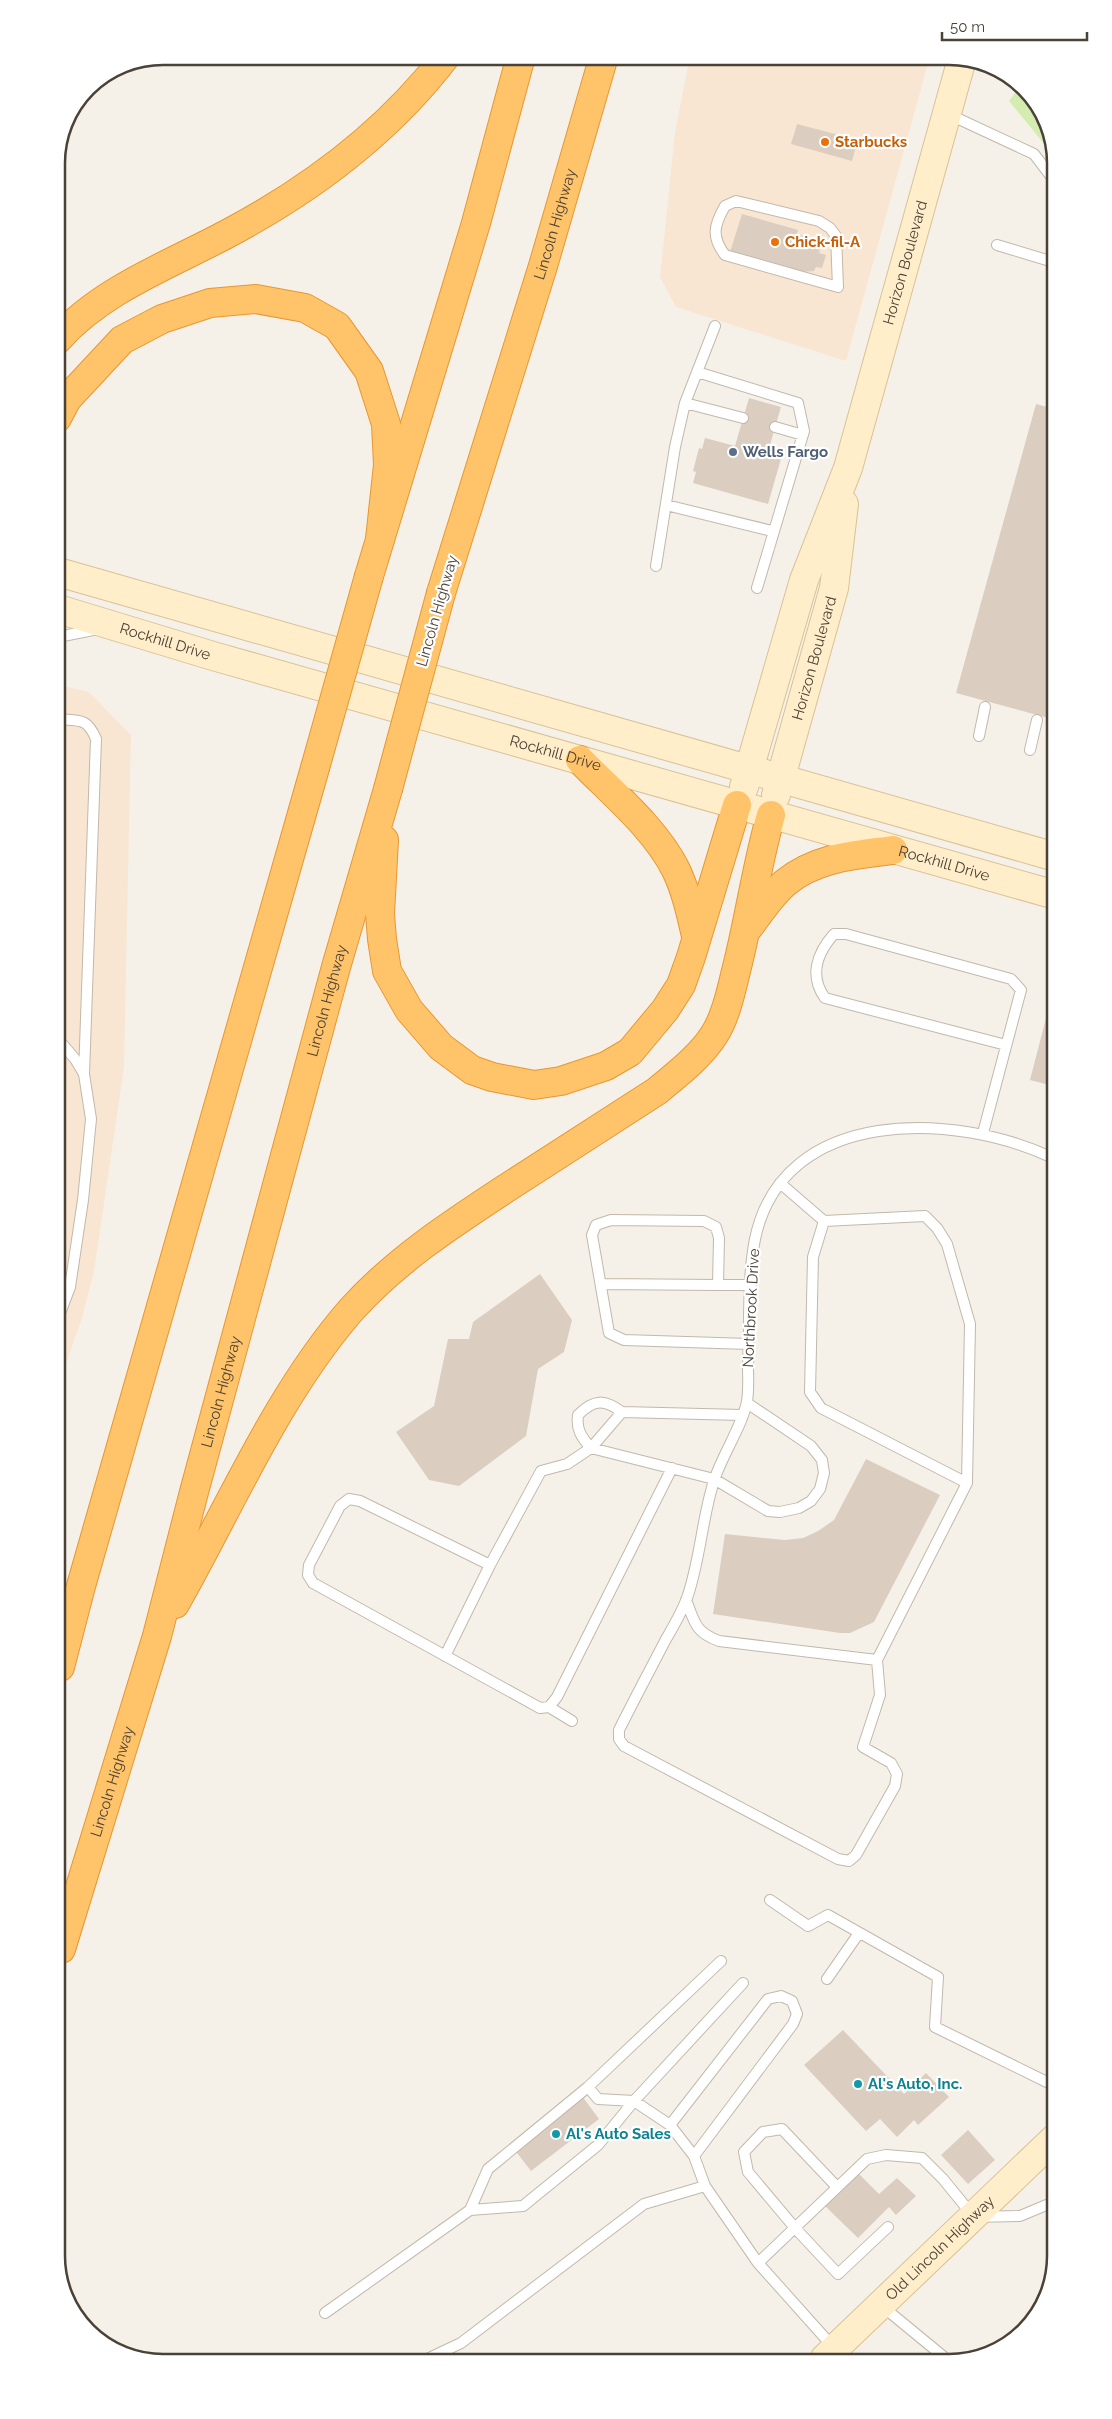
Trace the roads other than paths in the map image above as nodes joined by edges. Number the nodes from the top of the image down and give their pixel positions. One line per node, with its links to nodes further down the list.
1 (439, 65): 11 (highway)
2 (519, 65): 21 (highway)
3 (601, 65): 36 (highway, Lincoln Highway, bridge)
4 (960, 66): 5 (main road, Horizon Boulevard)
5 (947, 114): 6 (lane); 18 (main road, Horizon Boulevard)
6 (1047, 171)
7 (997, 245): 8 (lane)
8 (1047, 259)
9 (838, 287): 9 (lane)
10 (715, 326): 12 (lane)
11 (65, 331)
12 (697, 372): 14 (lane); 17 (lane)
13 (65, 403): 21 (highway)
14 (685, 403): 15 (lane); 19 (lane)
15 (743, 418)
16 (775, 428): 17 (lane)
17 (803, 435): 20 (lane)
18 (848, 468): 34 (main road, Horizon Boulevard); 35 (main road, Horizon Boulevard)
19 (666, 505): 20 (lane); 22 (lane)
20 (772, 531): 24 (lane)
21 (380, 539): 66 (highway, bridge)
22 (656, 566)
23 (65, 574): 34 (main road)
24 (757, 588)
25 (65, 611): 26 (main road, Rockhill Drive)
26 (115, 626): 27 (lane); 33 (main road, Rockhill Drive)
27 (65, 636)
28 (986, 706): 31 (lane)
29 (65, 720): 46 (lane)
30 (1037, 720): 32 (lane)
31 (979, 736)
32 (1030, 750)
33 (580, 760): 37 (main road, Rockhill Drive); 43 (highway)
34 (750, 769): 35 (main road); 37 (main road, Horizon Boulevard)
35 (781, 778): 38 (main road, Horizon Boulevard); 40 (main road)
36 (388, 789): 43 (highway); 65 (highway, Lincoln Highway)
37 (737, 805): 38 (main road, Rockhill Drive); 43 (highway)
38 (771, 815): 39 (main road, Rockhill Drive); 42 (highway)
39 (893, 850): 41 (main road, Rockhill Drive); 42 (highway)
40 (1047, 855)
41 (1047, 893)
42 (746, 930): 65 (highway)
43 (696, 936)
44 (1006, 1045): 44 (lane); 47 (lane)
45 (65, 1047): 46 (lane)
46 (84, 1074): 54 (lane)
47 (983, 1134): 48 (lane, Northbrook Drive); 49 (lane, Northbrook Drive)
48 (1047, 1155)
49 (780, 1183): 50 (lane); 53 (lane, Northbrook Drive)
50 (824, 1221): 62 (lane); 62 (lane)
51 (601, 1284): 52 (lane); 52 (lane); 55 (lane)
52 (718, 1285): 53 (lane)
53 (751, 1285): 55 (lane, Northbrook Drive)
54 (65, 1302)
55 (749, 1344): 56 (lane, Northbrook Drive)
56 (747, 1403): 58 (lane); 61 (lane)
57 (622, 1412): 58 (lane); 59 (lane); 59 (lane)
58 (742, 1415): 61 (lane)
59 (591, 1448): 60 (lane); 63 (lane)
60 (672, 1468): 61 (lane); 69 (lane)
61 (714, 1479): 64 (lane)
62 (967, 1483): 68 (lane)
63 (490, 1566): 67 (lane); 67 (lane)
64 (686, 1600): 68 (lane); 68 (lane)
65 (157, 1636): 73 (highway, Lincoln Highway)
66 (65, 1648)
67 (445, 1656): 69 (lane)
68 (877, 1660)
69 (549, 1707): 70 (lane)
70 (572, 1721)
71 (770, 1900): 72 (lane)
72 (859, 1933): 75 (lane); 77 (lane)
73 (65, 1936)
74 (721, 1961): 78 (lane)
75 (827, 1979)
76 (743, 1983): 79 (lane)
77 (1047, 2082)
78 (588, 2087): 79 (lane); 86 (lane)
79 (634, 2102): 80 (lane); 86 (lane)
80 (670, 2125): 82 (lane); 82 (lane)
81 (1047, 2146): 87 (main road, Old Lincoln Highway)
82 (694, 2156): 83 (lane)
83 (705, 2186): 90 (lane); 93 (lane)
84 (837, 2187): 87 (lane); 89 (lane); 89 (lane)
85 (1047, 2205): 87 (lane)
86 (470, 2210): 92 (lane)
87 (974, 2217): 91 (main road, Old Lincoln Highway)
88 (888, 2227): 89 (lane)
89 (794, 2228): 90 (lane)
90 (758, 2263): 94 (lane)
91 (882, 2305): 95 (main road, Old Lincoln Highway); 96 (lane)
92 (325, 2313)
93 (438, 2354)
94 (826, 2354)
95 (830, 2354)
96 (940, 2354)

